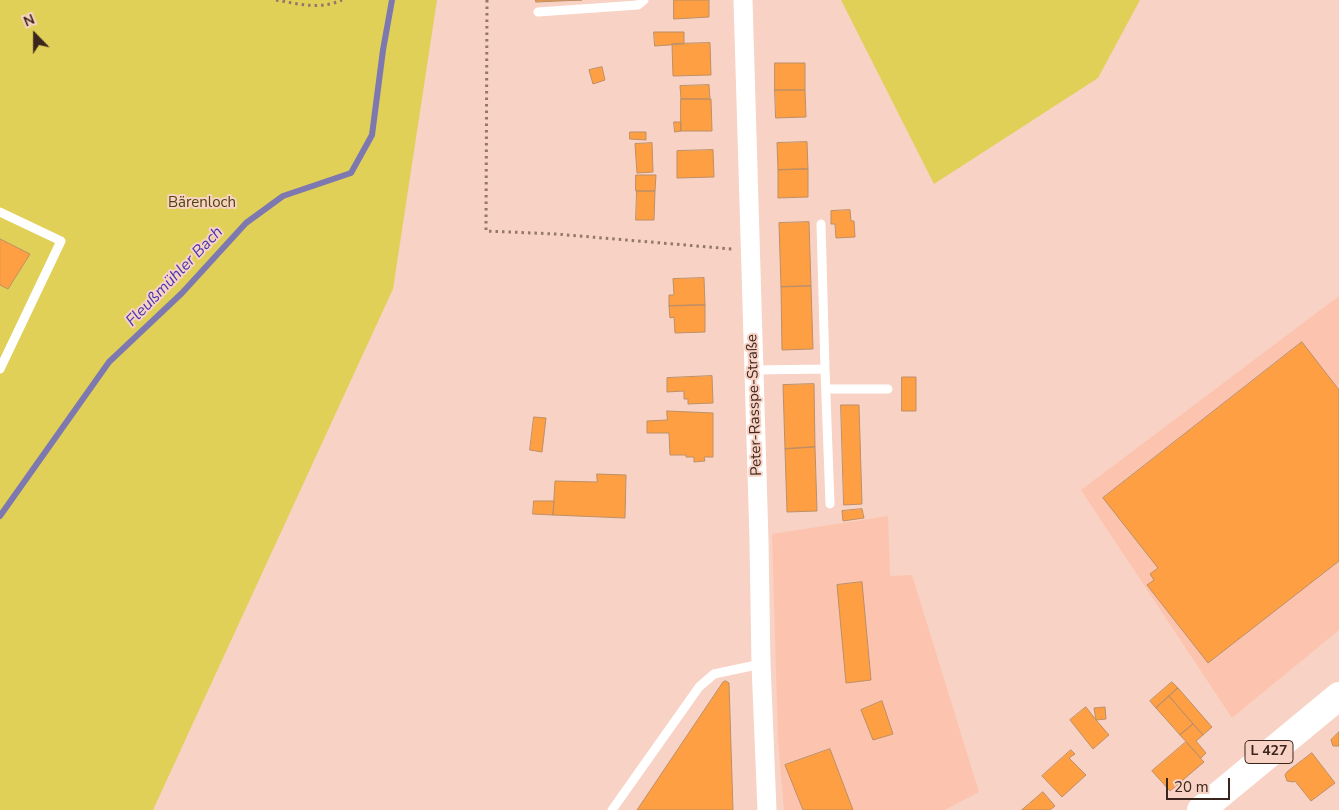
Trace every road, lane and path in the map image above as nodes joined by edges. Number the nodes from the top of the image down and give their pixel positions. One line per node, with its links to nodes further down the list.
1 (276, 0): 2 (path)
2 (342, 0)
3 (487, 0): 9 (path)
4 (644, 0): 6 (lane)
5 (743, 0): 9 (street, Peter-Rasspe-Straße)
6 (538, 12)
7 (0, 212): 10 (lane)
8 (821, 224): 11 (lane)
9 (750, 250): 12 (street, Peter-Rasspe-Straße)
10 (0, 369)
11 (825, 369): 12 (lane); 13 (lane)
12 (754, 370): 16 (street, Peter-Rasspe-Straße)
13 (826, 389): 14 (lane); 15 (lane)
14 (888, 389)
15 (830, 504)
16 (761, 664): 18 (lane); 19 (street, Peter-Rasspe-Straße)
17 (1339, 696): 20 (main road, L 427)
18 (612, 810)
19 (767, 810)
20 (1201, 810)

